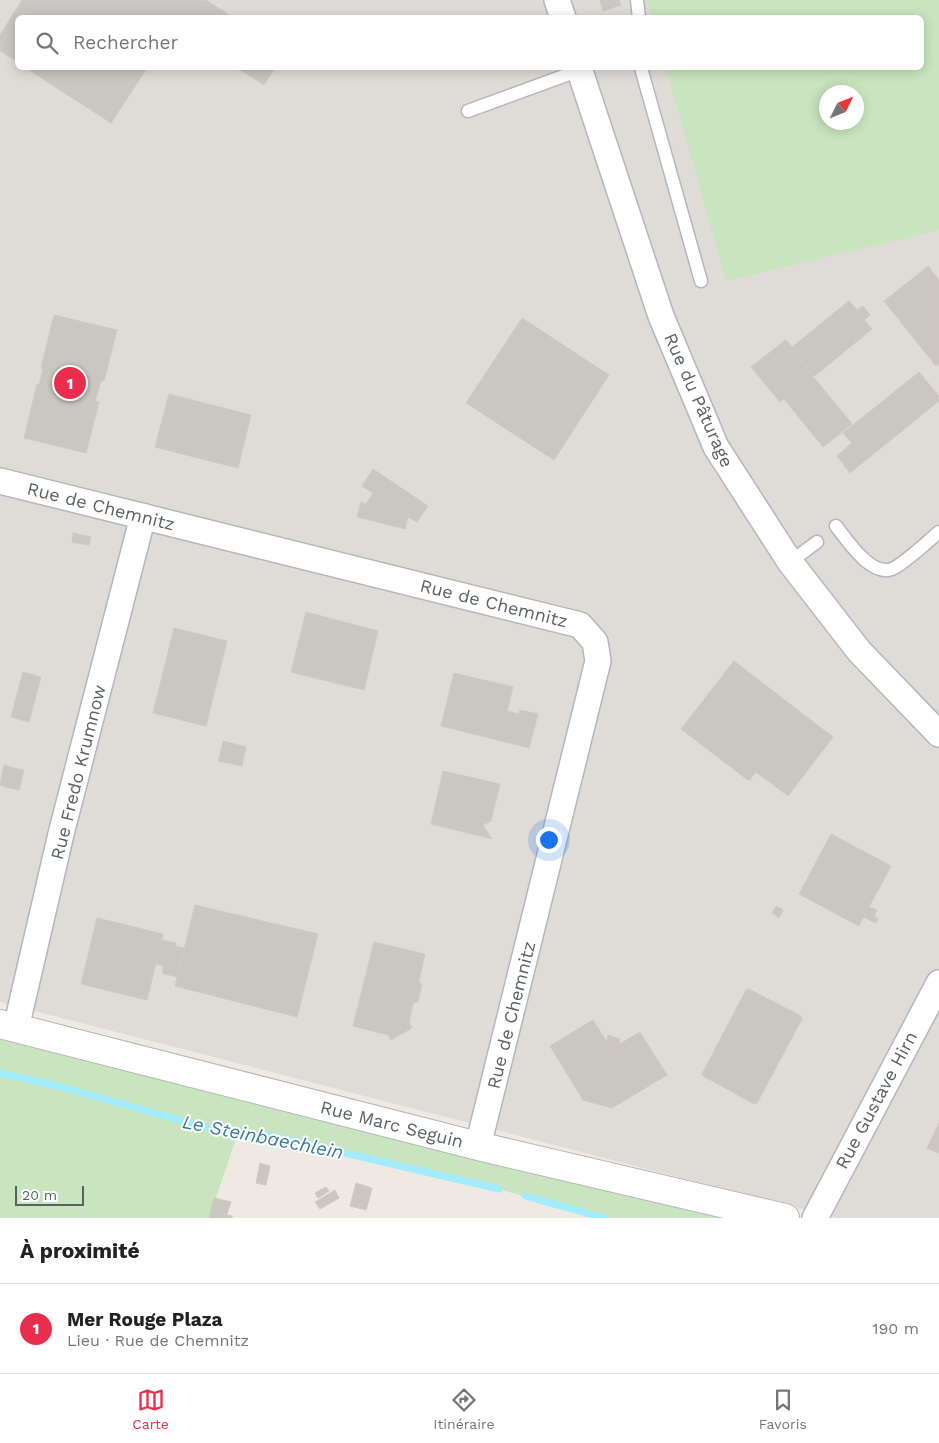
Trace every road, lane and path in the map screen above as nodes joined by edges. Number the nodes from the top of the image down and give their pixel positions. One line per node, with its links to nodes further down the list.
1 (557, 0): 3 (street)
2 (637, 0): 4 (lane)
3 (562, 15)
4 (639, 15)
5 (575, 70): 8 (lane)
6 (581, 70): 15 (street, Rue du Pâturage)
7 (641, 70): 9 (lane)
8 (468, 111)
9 (701, 281)
10 (0, 481): 11 (street, Rue de Chemnitz)
11 (143, 516): 18 (street, Rue Fredo Krumnow); 19 (street, Rue de Chemnitz)
12 (836, 526): 13 (lane)
13 (939, 532)
14 (816, 542): 15 (lane)
15 (790, 562): 16 (street, Rue du Pâturage)
16 (939, 734)
17 (939, 983): 21 (street, Rue Gustave Hirn)
18 (8, 1026): 19 (street, Rue Marc Seguin)
19 (478, 1146): 20 (street, Rue Marc Seguin)
20 (786, 1218)
21 (815, 1218)

